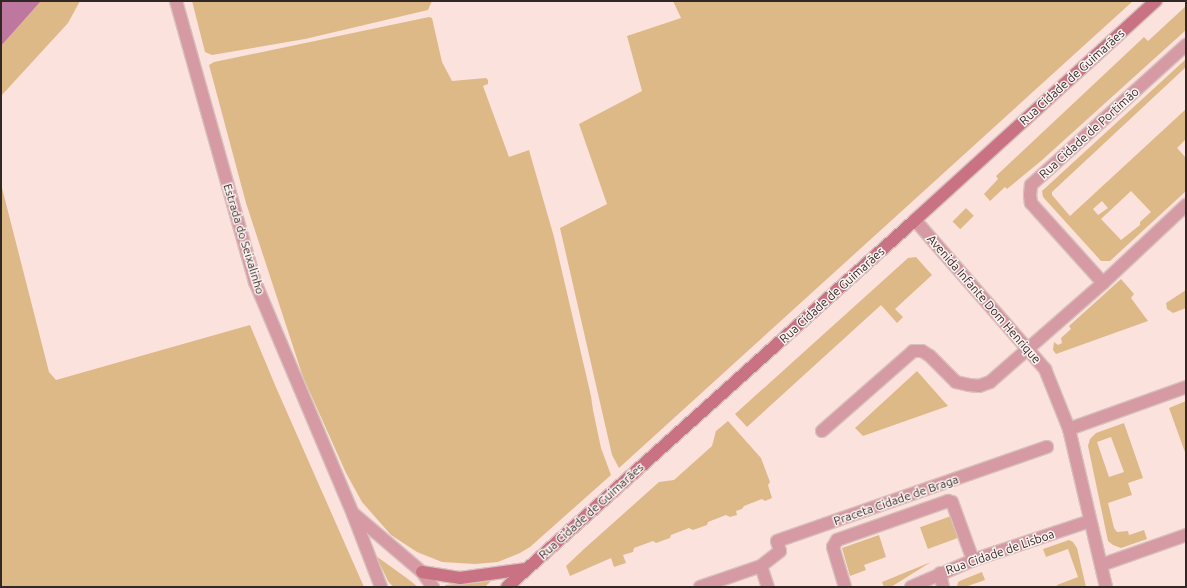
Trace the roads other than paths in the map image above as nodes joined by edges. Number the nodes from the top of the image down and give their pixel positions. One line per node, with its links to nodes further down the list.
1 (176, 1): 12 (street, Estrada do Seixalinho)
2 (1156, 1): 5 (main road, Rua Cidade de Guimarães)
3 (1186, 45): 6 (street, Rua Cidade de Portimão)
4 (1186, 205): 6 (street)
5 (915, 220): 7 (street, Avenida Infante Dom Henrique); 18 (main road, Rua Cidade de Guimarães)
6 (1103, 283): 7 (street)
7 (1029, 349): 9 (street, Avenida Infante Dom Henrique); 10 (street)
8 (1186, 387): 9 (street)
9 (1069, 429): 13 (street, Avenida Infante Dom Henrique)
10 (822, 431)
11 (1047, 447): 17 (street, Praceta Cidade de Braga)
12 (353, 514): 19 (street); 21 (street, Estrada do Seixalinho)
13 (1090, 521): 15 (street, Rua Cidade de Lisboa); 16 (street, Avenida Infante Dom Henrique)
14 (1186, 535): 16 (street)
15 (973, 560): 20 (street, Rua Cidade de Lisboa); 26 (street, Praceta Cidade de Braga)
16 (1101, 564): 29 (street, Avenida Infante Dom Henrique)
17 (762, 566): 24 (street); 25 (street)
18 (526, 569): 19 (main road); 23 (main road, Rua Cidade de Guimarães)
19 (422, 572): 22 (street)
20 (940, 573): 27 (street, Rua Cidade de Lisboa); 28 (street)
21 (381, 587)
22 (433, 587)
23 (506, 587)
24 (700, 587)
25 (768, 587)
26 (845, 587)
27 (911, 587)
28 (943, 587)
29 (1106, 587)

